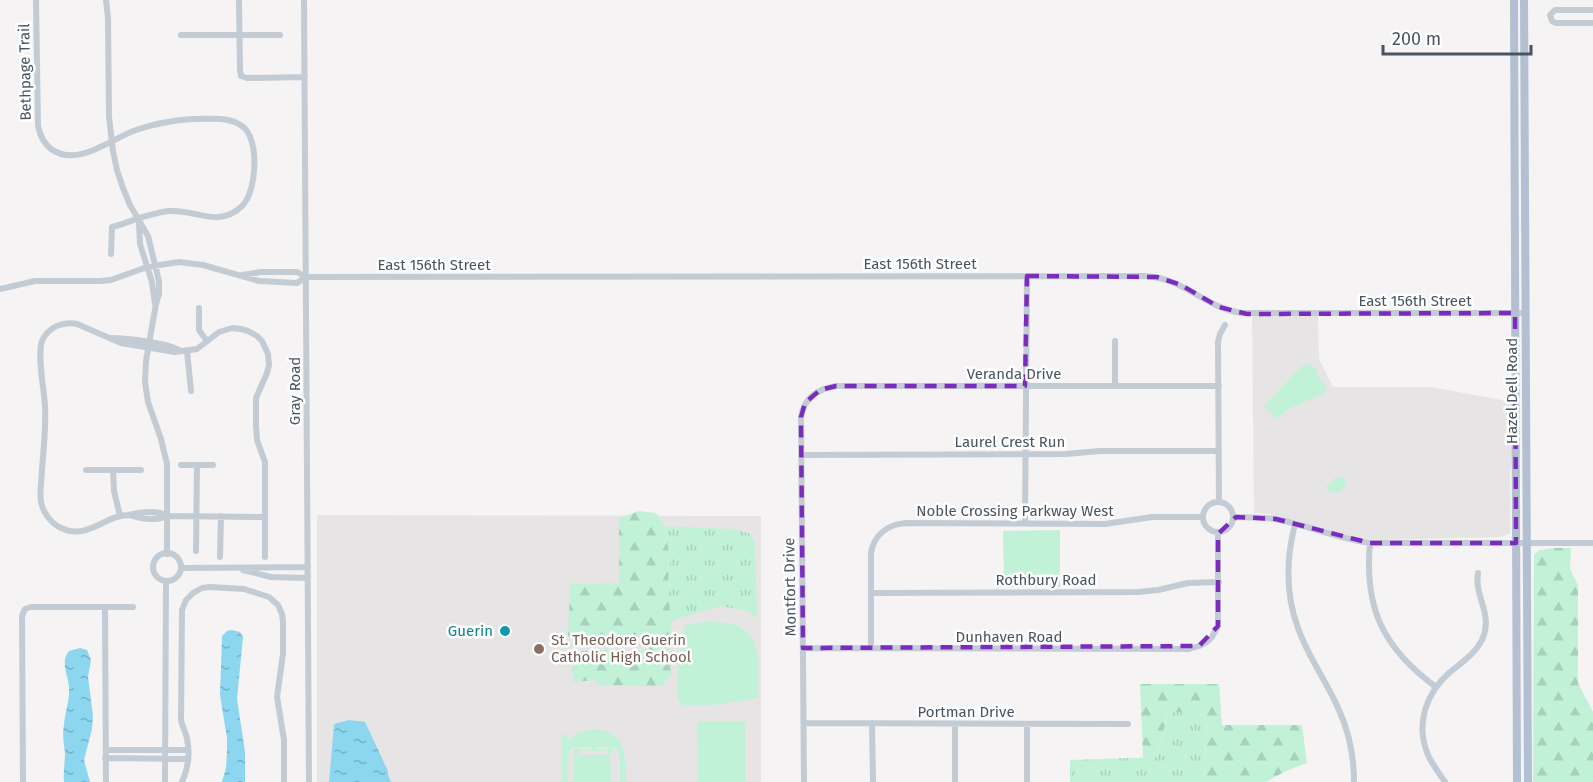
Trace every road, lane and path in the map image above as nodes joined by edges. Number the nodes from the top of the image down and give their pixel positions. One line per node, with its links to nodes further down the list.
1 (36, 0): 13 (street, Bethpage Trail)
2 (106, 0): 13 (street)
3 (239, 0): 11 (street)
4 (304, 0): 12 (street, Gray Road)
5 (1514, 0): 26 (main road, Hazel Dell Road)
6 (1524, 0): 27 (main road, Hazel Dell Road)
7 (1593, 10): 8 (street)
8 (1593, 23)
9 (181, 35): 11 (street)
10 (280, 35): 11 (street)
11 (239, 36): 12 (street)
12 (305, 77): 22 (street, Gray Road)
13 (112, 141): 14 (street); 14 (street, Bethpage Trail)
14 (138, 218): 15 (street); 16 (street); 17 (street, Bethpage Trail)
15 (151, 246): 16 (street); 18 (street)
16 (141, 248): 19 (street)
17 (111, 254)
18 (155, 265): 19 (street); 20 (street); 24 (street)
19 (147, 267): 23 (street); 24 (street)
20 (241, 275): 22 (street); 22 (street)
21 (1027, 276): 22 (street, East 156th Street); 26 (street, East 156th Street); 33 (street)
22 (306, 277): 65 (street, Gray Road)
23 (0, 289)
24 (156, 304): 31 (street)
25 (199, 308): 29 (street)
26 (1515, 313): 27 (street, East 156th Street); 59 (main road, Hazel Dell Road)
27 (1525, 313): 59 (main road, Hazel Dell Road)
28 (1225, 325): 35 (street)
29 (207, 341): 32 (street); 52 (street)
30 (1114, 341): 34 (street)
31 (149, 345): 32 (street); 48 (street); 49 (street)
32 (184, 351): 36 (street)
33 (1025, 386): 34 (street, Veranda Drive); 37 (street, Veranda Drive); 39 (street)
34 (1115, 386): 35 (street, Veranda Drive)
35 (1219, 386): 38 (street)
36 (191, 391)
37 (812, 396): 40 (street, Montfort Drive)
38 (1219, 451): 39 (street, Laurel Crest Run); 47 (street)
39 (1025, 454): 40 (street, Laurel Crest Run); 55 (street)
40 (801, 455): 75 (street, Montfort Drive)
41 (181, 465): 42 (street)
42 (197, 465): 43 (street); 50 (street)
43 (213, 465)
44 (86, 470): 45 (street)
45 (113, 470): 46 (street); 48 (street)
46 (141, 470)
47 (1218, 502): 53 (street); 54 (street)
48 (120, 516): 49 (street)
49 (168, 516): 50 (street); 62 (street)
50 (196, 516): 51 (street); 61 (street)
51 (221, 516): 52 (street); 63 (street)
52 (265, 517): 64 (street)
53 (1203, 517): 55 (street, Noble Crossing Parkway West); 57 (street)
54 (1233, 517): 56 (street); 57 (street)
55 (1025, 523): 72 (street, Noble Crossing Parkway West)
56 (1295, 524): 58 (street); 99 (street)
57 (1218, 532): 71 (street)
58 (1370, 543): 59 (street); 77 (street)
59 (1522, 543): 60 (street); 101 (main road, Hazel Dell Road); 102 (main road, Hazel Dell Road)
60 (1593, 543)
61 (196, 551)
62 (167, 554): 66 (street); 70 (street)
63 (220, 557)
64 (265, 557)
65 (308, 567): 67 (street); 69 (street, Gray Road)
66 (181, 568): 67 (street); 70 (street)
67 (237, 568): 69 (street)
68 (1478, 573): 77 (street)
69 (308, 578): 94 (street, Gray Road)
70 (166, 581): 84 (street)
71 (1219, 582): 72 (street, Rothbury Road); 76 (street, Dunhaven Road)
72 (871, 593): 76 (street)
73 (105, 607): 74 (street); 83 (street); 89 (street)
74 (132, 607)
75 (803, 648): 76 (street, Dunhaven Road); 78 (street, Montfort Drive)
76 (871, 648)
77 (1436, 687): 100 (street)
78 (804, 723): 79 (street, Portman Drive); 95 (street, Montfort Drive)
79 (872, 723): 80 (street, Portman Drive); 96 (street)
80 (955, 724): 81 (street, Portman Drive); 97 (street)
81 (1027, 724): 82 (street, Portman Drive); 98 (street)
82 (1128, 724)
83 (105, 750): 84 (street); 86 (street)
84 (165, 750): 85 (street); 87 (street)
85 (188, 750): 88 (street); 93 (street)
86 (105, 759): 87 (street); 90 (street)
87 (165, 759): 88 (street); 91 (street)
88 (188, 759): 92 (street)
89 (23, 782)
90 (106, 782)
91 (165, 782)
92 (182, 782)
93 (284, 782)
94 (309, 782)
95 (804, 782)
96 (873, 782)
97 (955, 782)
98 (1028, 782)
99 (1354, 782)
100 (1444, 782)
101 (1517, 782)
102 (1528, 782)

